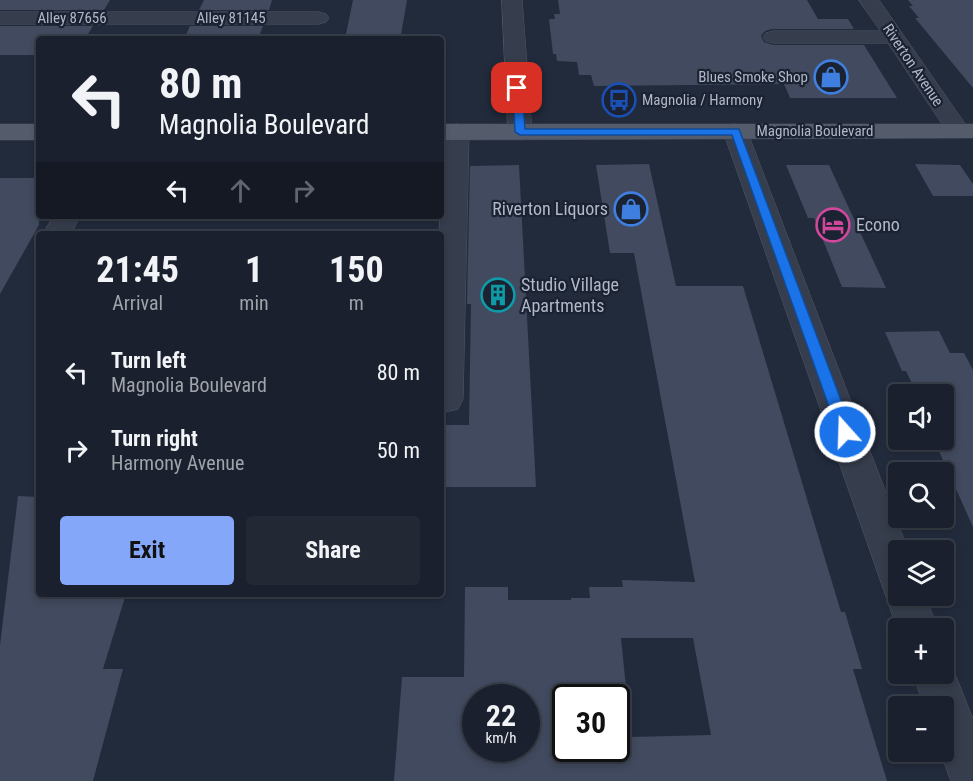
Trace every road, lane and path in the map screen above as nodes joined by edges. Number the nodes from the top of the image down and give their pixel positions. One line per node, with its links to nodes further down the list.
1 (154, 0): 5 (street)
2 (512, 0): 15 (street)
3 (869, 0): 8 (street, Riverton Avenue)
4 (0, 18): 5 (street, Alley 87656)
5 (144, 18): 6 (street, Alley 81145); 7 (street)
6 (319, 18)
7 (133, 36)
8 (894, 37): 9 (street); 11 (street, Riverton Avenue)
9 (772, 38)
10 (735, 131): 11 (main road, Magnolia Boulevard); 15 (main road, Magnolia Boulevard); 17 (street)
11 (966, 131)
12 (0, 132): 13 (main road)
13 (36, 132)
14 (449, 132): 15 (main road, Magnolia Boulevard); 16 (street)
15 (520, 132)
16 (444, 399)
17 (888, 550)
18 (938, 684): 19 (street)
19 (973, 779)

